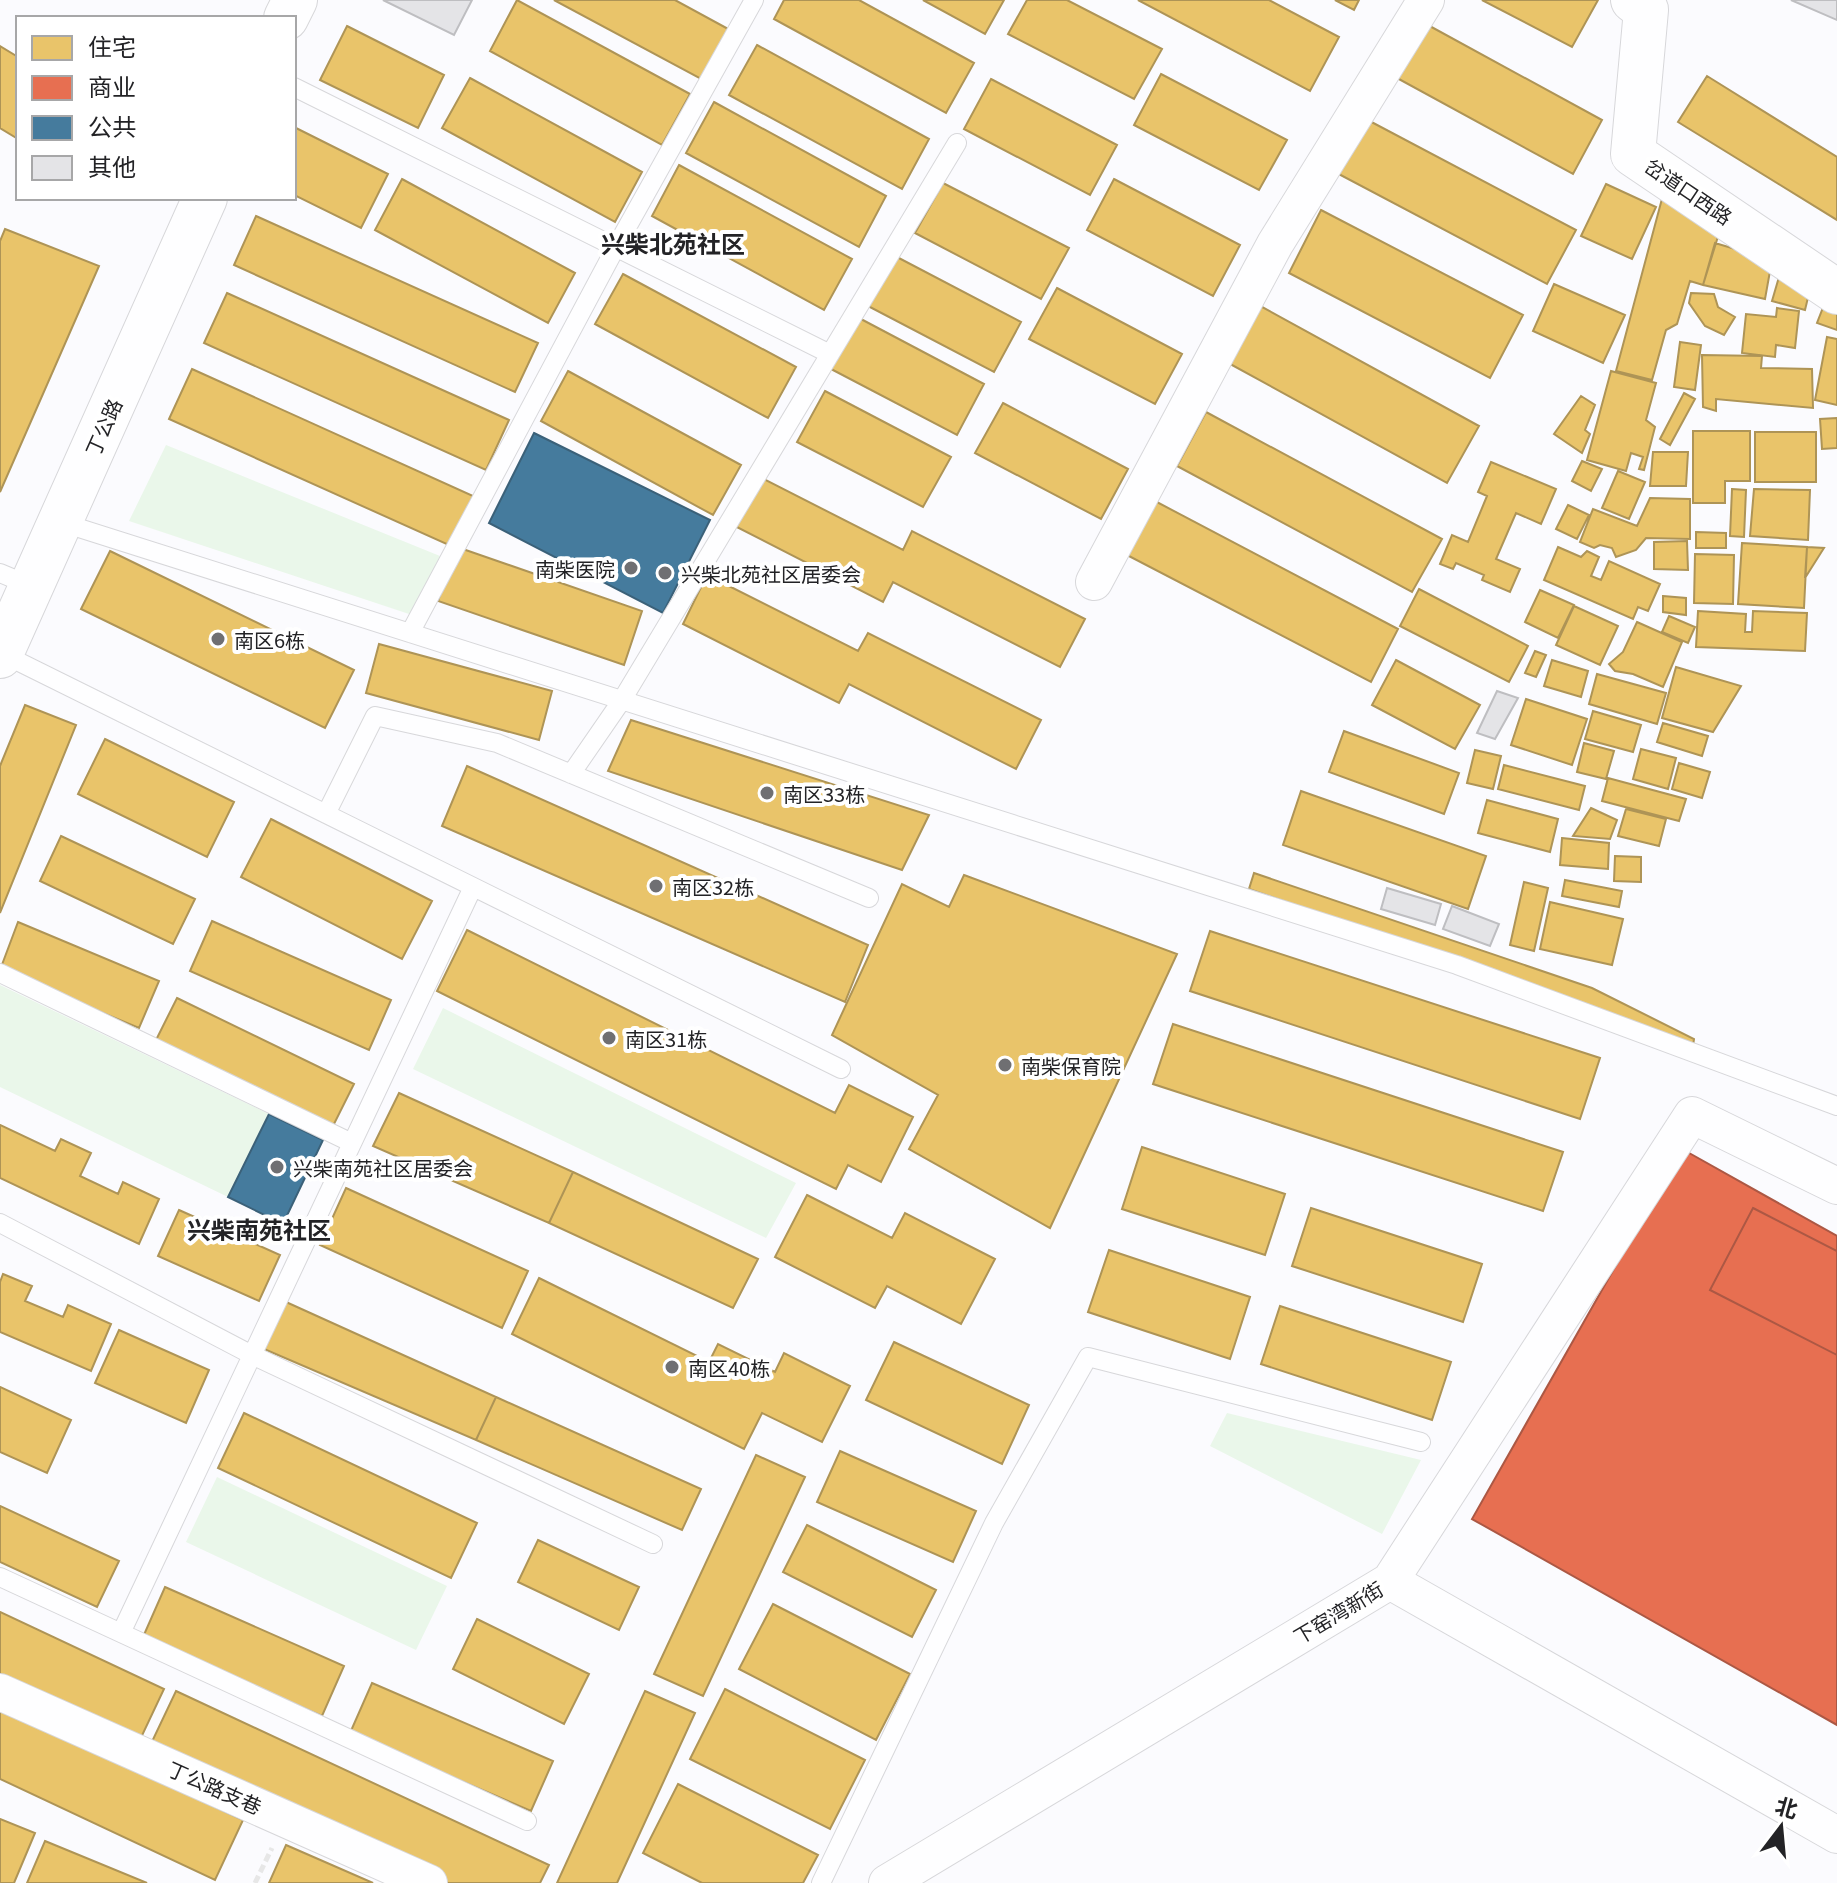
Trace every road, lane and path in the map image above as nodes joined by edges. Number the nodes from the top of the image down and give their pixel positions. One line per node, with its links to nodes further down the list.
1 (754, 0): 7 (lane)
2 (1426, 0): 12 (street)
3 (1633, 0): 8 (street, 岔道口西路)
4 (296, 88): 7 (lane)
5 (957, 143): 9 (lane)
6 (204, 200): 10 (street, 丁公路)
7 (616, 247): 9 (lane); 13 (lane)
8 (1837, 292)
9 (830, 354): 15 (lane)
10 (60, 522): 11 (street, 丁公路); 13 (lane)
11 (15, 580): 14 (street, 丁公路)
12 (1094, 582)
13 (410, 633): 15 (lane)
14 (0, 654): 17 (lane)
15 (622, 700): 16 (lane); 22 (lane)
16 (571, 774): 17 (lane); 19 (lane)
17 (326, 814): 18 (lane)
18 (473, 887): 21 (lane); 23 (lane)
19 (869, 898)
20 (0, 973): 23 (lane)
21 (841, 1069)
22 (1837, 1106)
23 (352, 1143): 26 (lane)
24 (1837, 1186): 30 (street)
25 (0, 1223): 26 (lane)
26 (252, 1355): 28 (lane); 31 (lane)
27 (1421, 1442): 36 (lane)
28 (653, 1544)
29 (0, 1577): 31 (lane)
30 (1390, 1581): 34 (street, 下窑湾新街); 37 (street, 下窑湾新街)
31 (121, 1633): 33 (lane)
32 (0, 1692): 35 (street, 丁公路支巷)
33 (527, 1821)
34 (1837, 1835)
35 (429, 1883)
36 (821, 1883)
37 (887, 1883)

